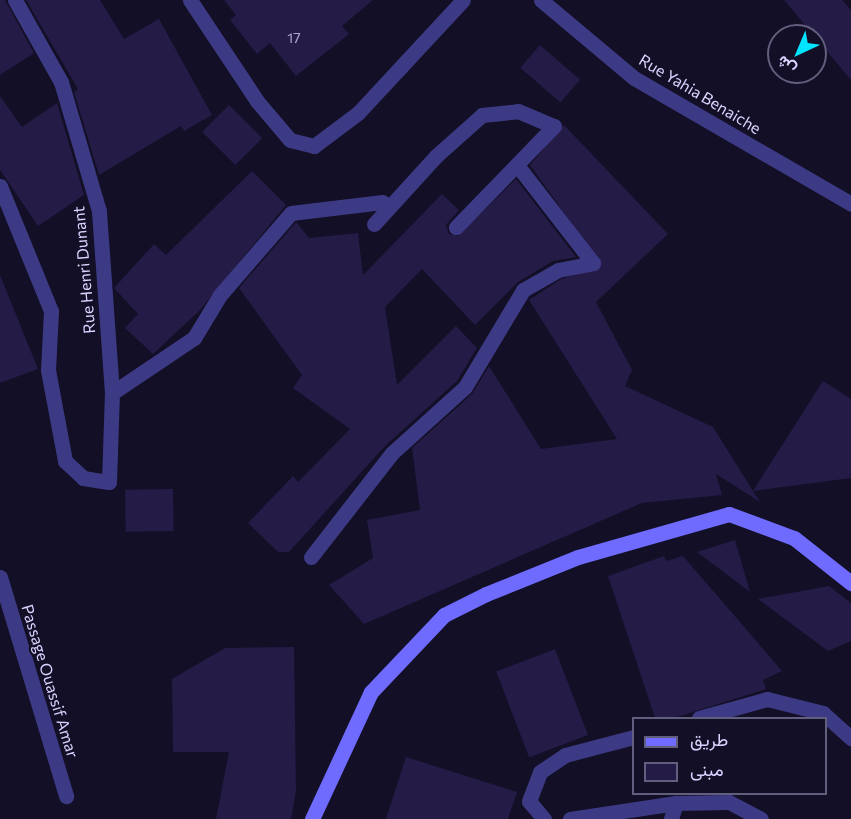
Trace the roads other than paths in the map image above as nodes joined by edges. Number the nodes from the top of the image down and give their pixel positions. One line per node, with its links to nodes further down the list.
1 (15, 0): 11 (street, Rue Henri Dunant)
2 (190, 0): 3 (street)
3 (462, 0)
4 (541, 0): 8 (street, Rue Yahia Benaiche)
5 (517, 165): 9 (street); 10 (street); 12 (street)
6 (0, 186): 11 (street, Rue Henri Dunant)
7 (382, 202): 11 (street)
8 (851, 204)
9 (374, 224)
10 (456, 228)
11 (112, 393)
12 (310, 557)
13 (0, 577): 18 (street, Passage Ouassif Amar)
14 (851, 583): 20 (main road)
15 (703, 717): 17 (street)
16 (632, 736): 21 (street)
17 (851, 738)
18 (66, 796)
19 (676, 803): 22 (street); 23 (street); 24 (street)
20 (312, 819)
21 (544, 819)
22 (570, 819)
23 (671, 819)
24 (761, 819)

